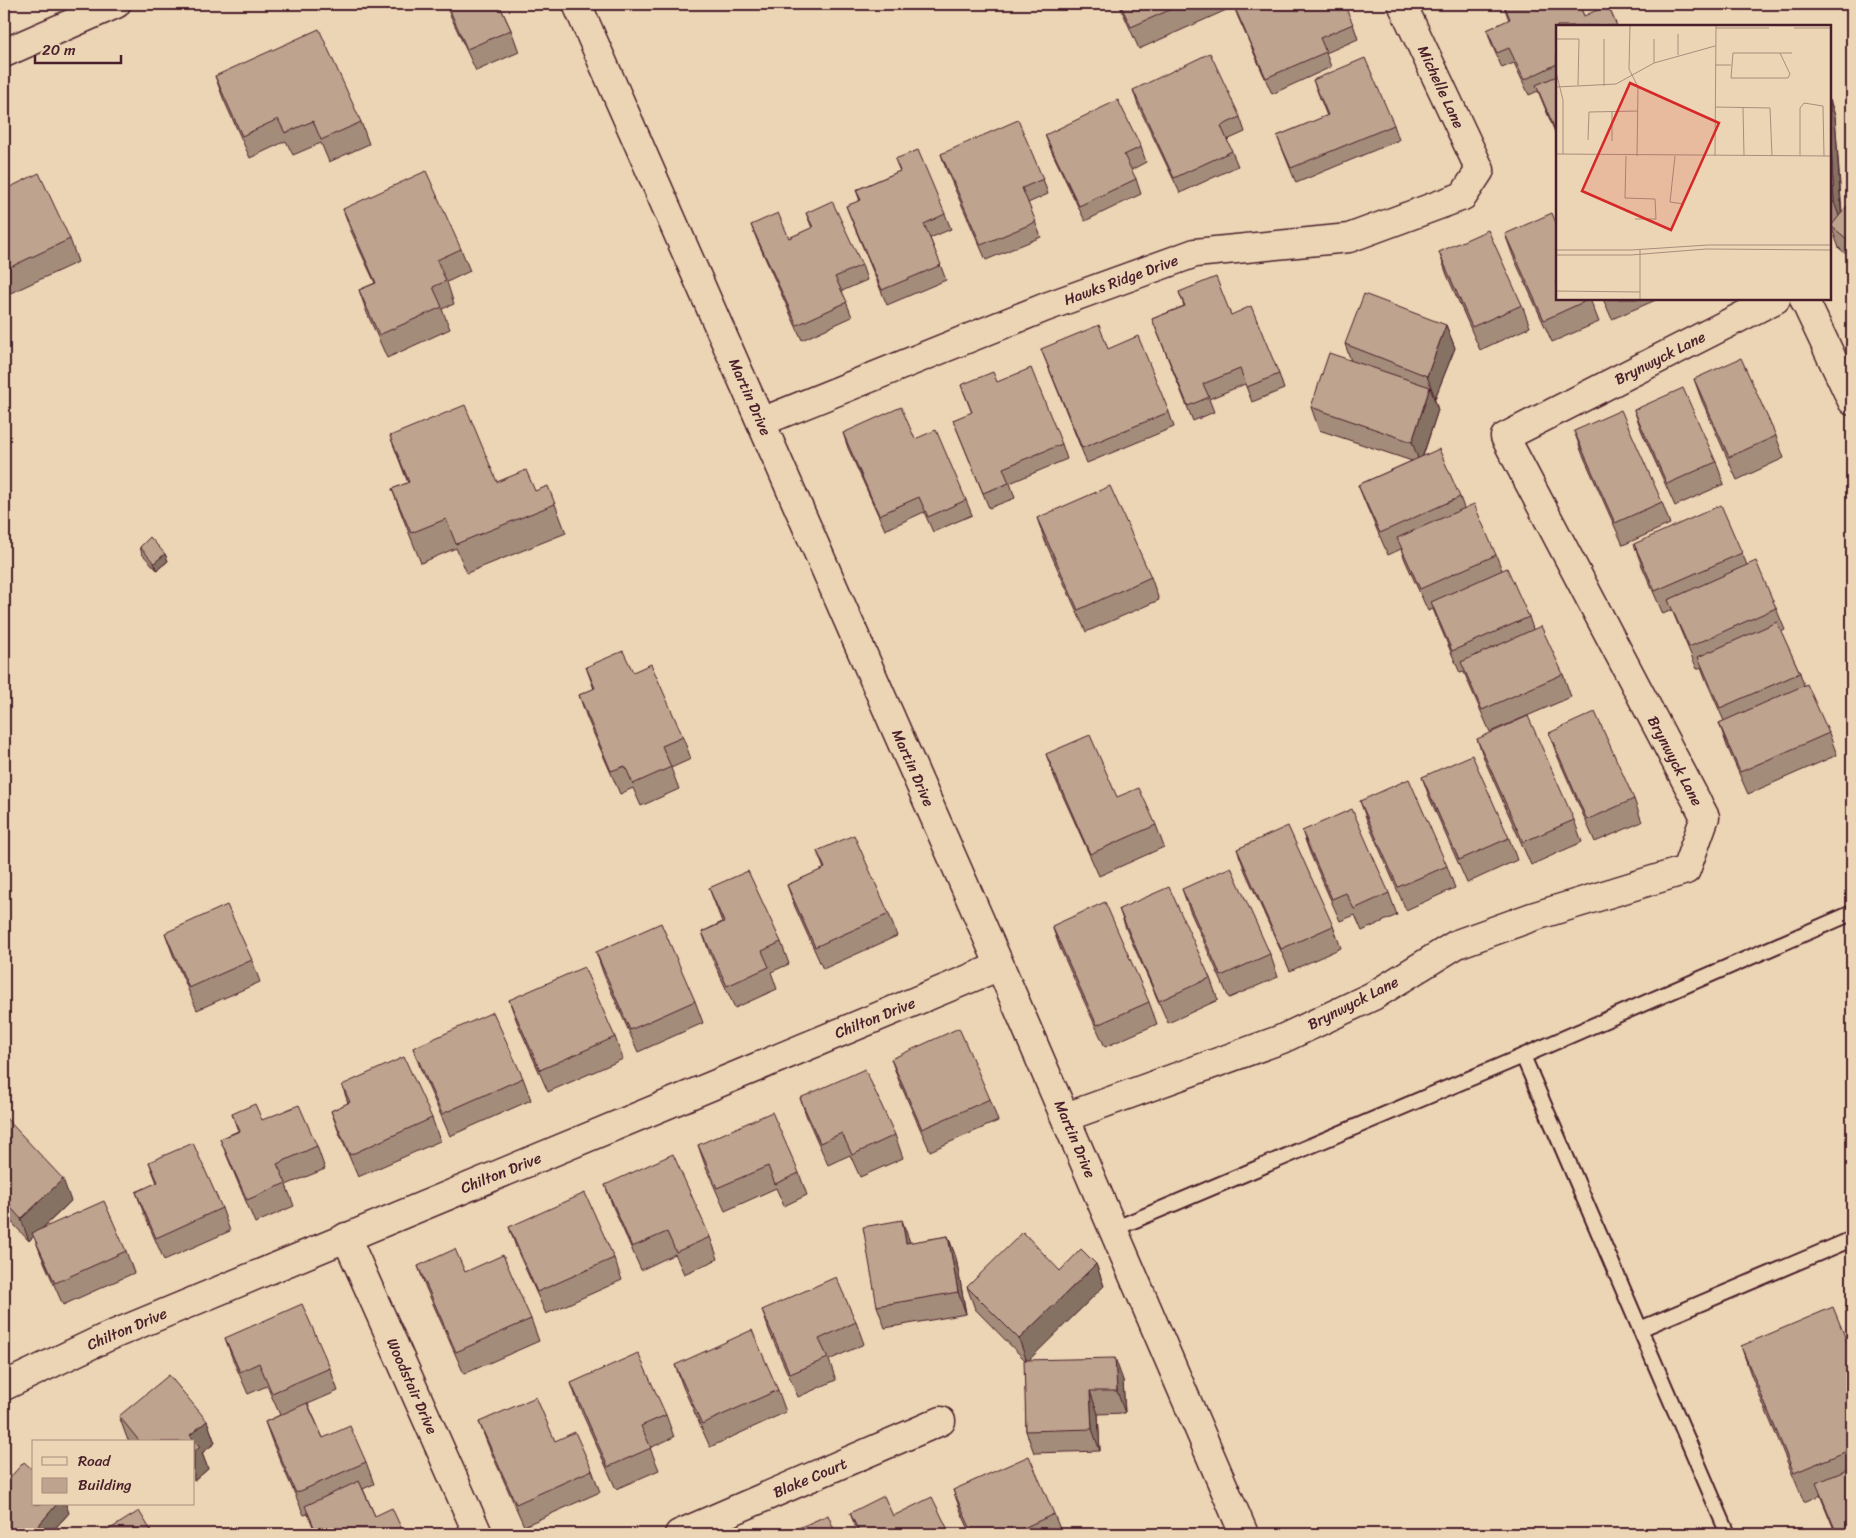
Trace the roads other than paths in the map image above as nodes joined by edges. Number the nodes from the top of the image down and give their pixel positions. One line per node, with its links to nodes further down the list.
1 (116, 4): 4 (street)
2 (577, 4): 9 (street, Martin Drive)
3 (1402, 4): 5 (street, Michelle Lane)
4 (4, 54)
5 (1480, 170): 9 (street, Hawks Ridge Drive)
6 (1774, 300): 13 (street, Brynwyck Lane)
7 (1804, 300): 8 (street)
8 (1852, 401)
9 (761, 422): 11 (street, Martin Drive)
10 (1852, 913): 12 (lane)
11 (1000, 966): 13 (street, Martin Drive); 15 (street, Chilton Drive)
12 (1523, 1056): 14 (lane); 17 (lane)
13 (1066, 1117): 14 (street, Martin Drive)
14 (1114, 1229): 22 (street, Martin Drive)
15 (346, 1237): 18 (street, Chilton Drive); 20 (street, Woodstair Drive)
16 (1852, 1239): 17 (lane)
17 (1640, 1330): 23 (lane)
18 (4, 1386)
19 (941, 1421): 21 (street, Blake Court)
20 (478, 1534)
21 (679, 1534)
22 (1244, 1534)
23 (1728, 1534)

